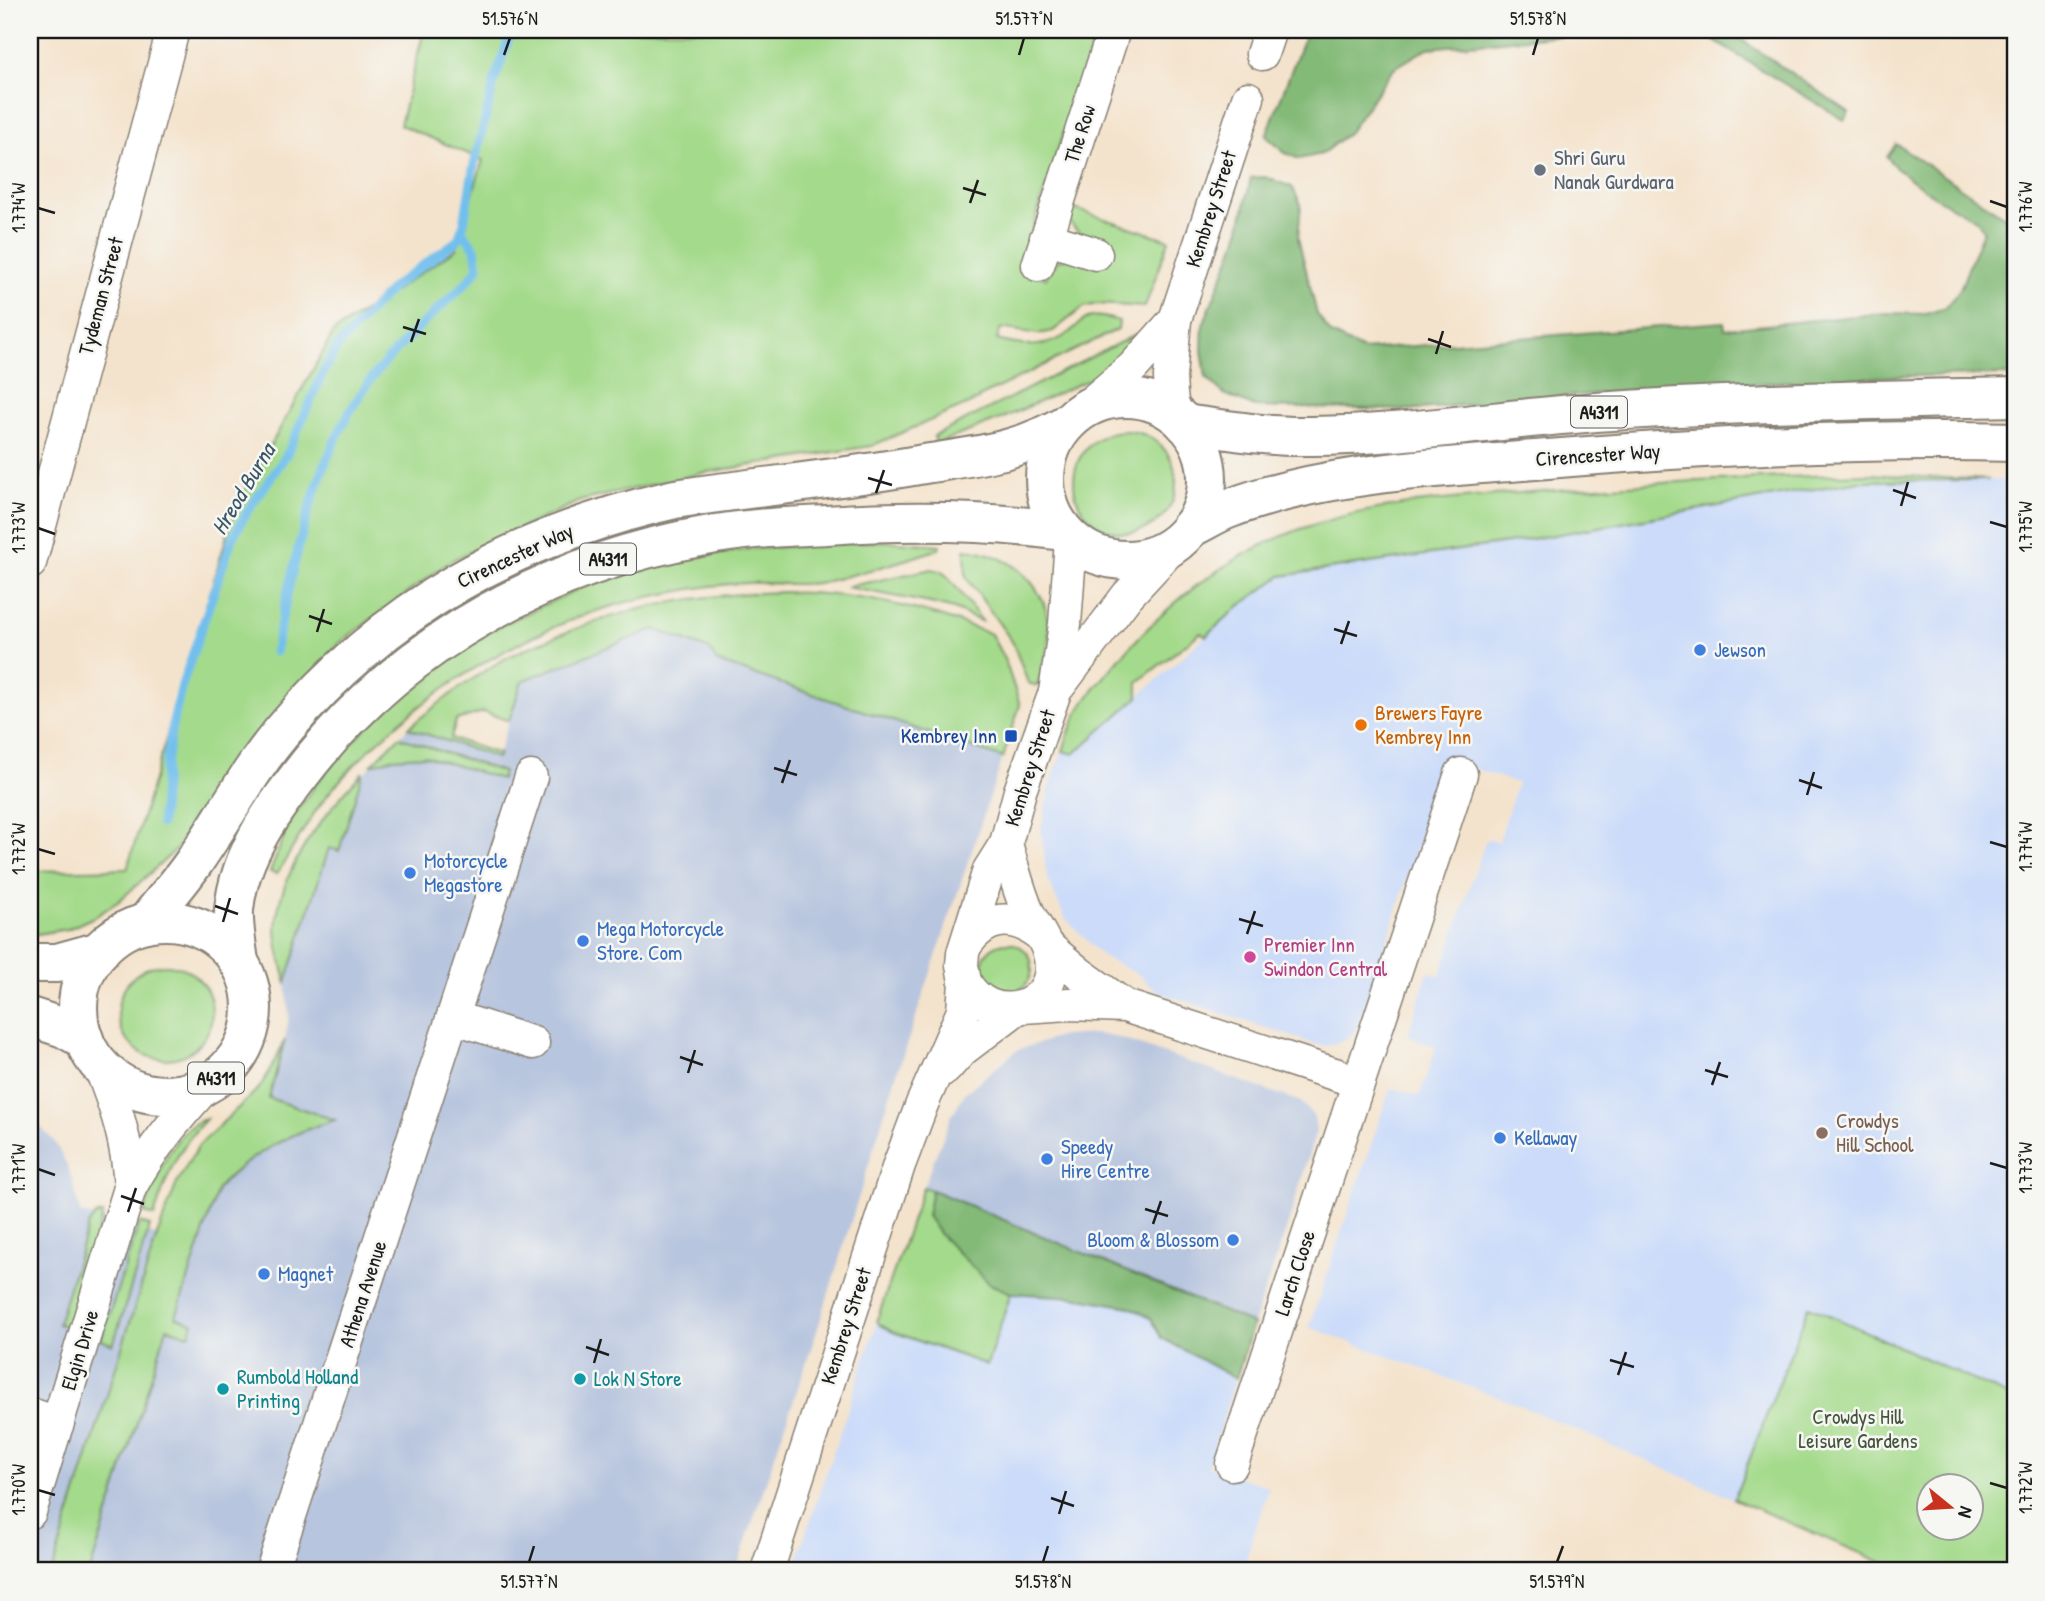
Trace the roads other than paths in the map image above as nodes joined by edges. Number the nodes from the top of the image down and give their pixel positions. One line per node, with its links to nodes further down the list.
1 (173, 30): 12 (street, Tydeman Street)
2 (1114, 30): 4 (street, The Row)
3 (1248, 98): 5 (street, Kembrey Street)
4 (1096, 254)
5 (1175, 320): 7 (street, Kembrey Street); 8 (street, Kembrey Street)
6 (2015, 397): 8 (main road, Cirencester Way / A4311)
7 (1072, 419): 8 (main road, A4311); 11 (main road); 17 (main road, Cirencester Way / A4311)
8 (1180, 419): 10 (main road)
9 (2015, 442): 10 (main road, Cirencester Way / A4311)
10 (1184, 535): 11 (main road, A4311); 13 (street, Kembrey Street)
11 (1067, 536): 13 (street, Kembrey Street); 21 (main road, Cirencester Way / A4311)
12 (30, 563)
13 (1055, 692): 16 (street, Kembrey Street)
14 (1461, 774): 30 (street, Larch Close)
15 (531, 777): 27 (street, Athena Avenue)
16 (1006, 843): 18 (street, Kembrey Street); 19 (street, Kembrey Street)
17 (146, 923): 20 (main road, A4311); 21 (main road, A4311)
18 (1043, 940): 19 (street); 24 (street); 25 (street, Kembrey Street)
19 (968, 942): 23 (street, Kembrey Street)
20 (100, 951): 22 (main road, A4311); 29 (main road, A4311)
21 (239, 962): 31 (main road, A4311)
22 (30, 963)
23 (965, 982): 25 (street); 32 (street, Kembrey Street)
24 (1125, 1006): 25 (street); 30 (street)
25 (1019, 1008): 32 (street, Kembrey Street)
26 (30, 1017): 29 (main road, A4311)
27 (453, 1017): 28 (street); 37 (street, Athena Avenue)
28 (533, 1043)
29 (92, 1052): 31 (main road, A4311); 33 (street, Elgin Drive)
30 (1359, 1082): 35 (street, Larch Close)
31 (209, 1083): 33 (street, Elgin Drive)
32 (932, 1083): 38 (street, Kembrey Street)
33 (130, 1188): 34 (street, Elgin Drive)
34 (44, 1419): 36 (street, Elgin Drive)
35 (1232, 1464)
36 (30, 1512)
37 (272, 1571)
38 (767, 1571)

